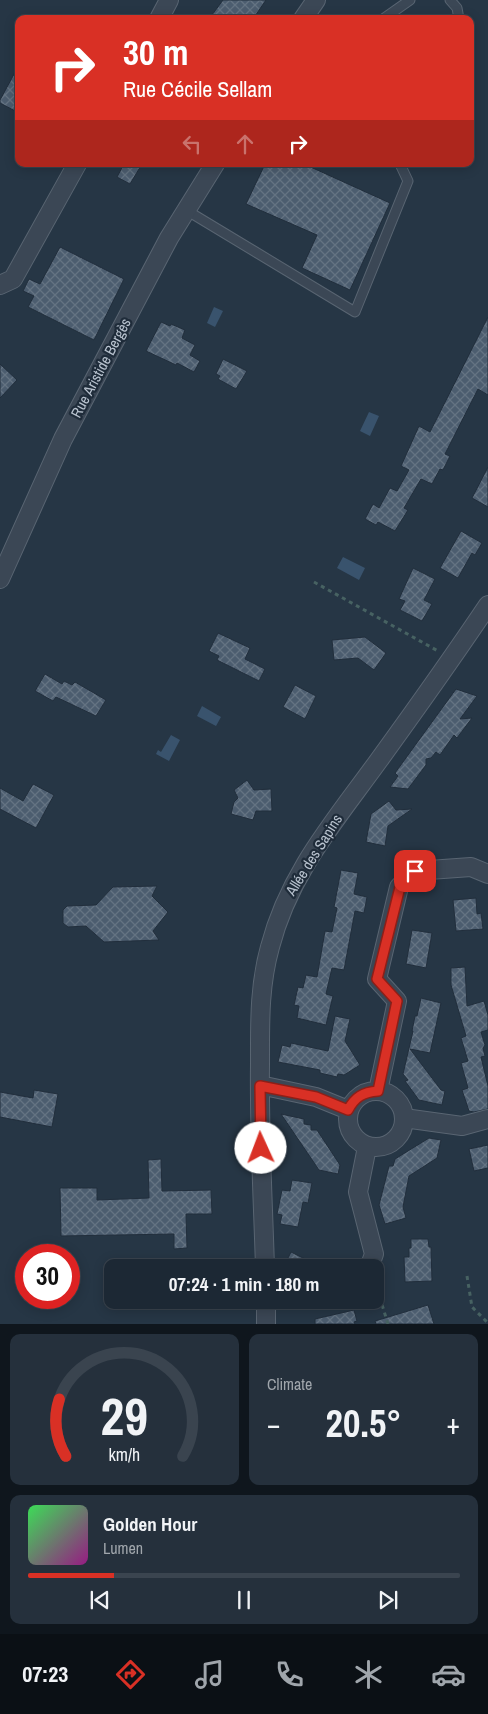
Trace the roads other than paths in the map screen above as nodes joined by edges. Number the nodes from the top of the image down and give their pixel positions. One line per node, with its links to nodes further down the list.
1 (169, 0): 5 (street)
2 (316, 0): 6 (street)
3 (410, 0): 7 (lane)
4 (450, 0): 8 (lane)
5 (161, 15)
6 (306, 15)
7 (389, 15)
8 (459, 15)
9 (75, 167): 13 (street)
10 (212, 167): 12 (street, Rue Aristide Bergès)
11 (401, 167): 12 (lane)
12 (186, 210): 14 (street, Rue Aristide Bergès)
13 (0, 285)
14 (2, 569)
15 (488, 605): 17 (street, Allée des Sapins)
16 (488, 874): 18 (street)
17 (260, 1086): 19 (street); 23 (street, Allée des Sapins)
18 (378, 1091): 19 (street); 20 (street)
19 (348, 1110): 22 (street)
20 (404, 1118): 21 (street); 22 (street)
21 (488, 1119)
22 (367, 1147): 24 (street)
23 (265, 1259)
24 (372, 1259)
25 (266, 1309): 26 (street)
26 (266, 1324)

